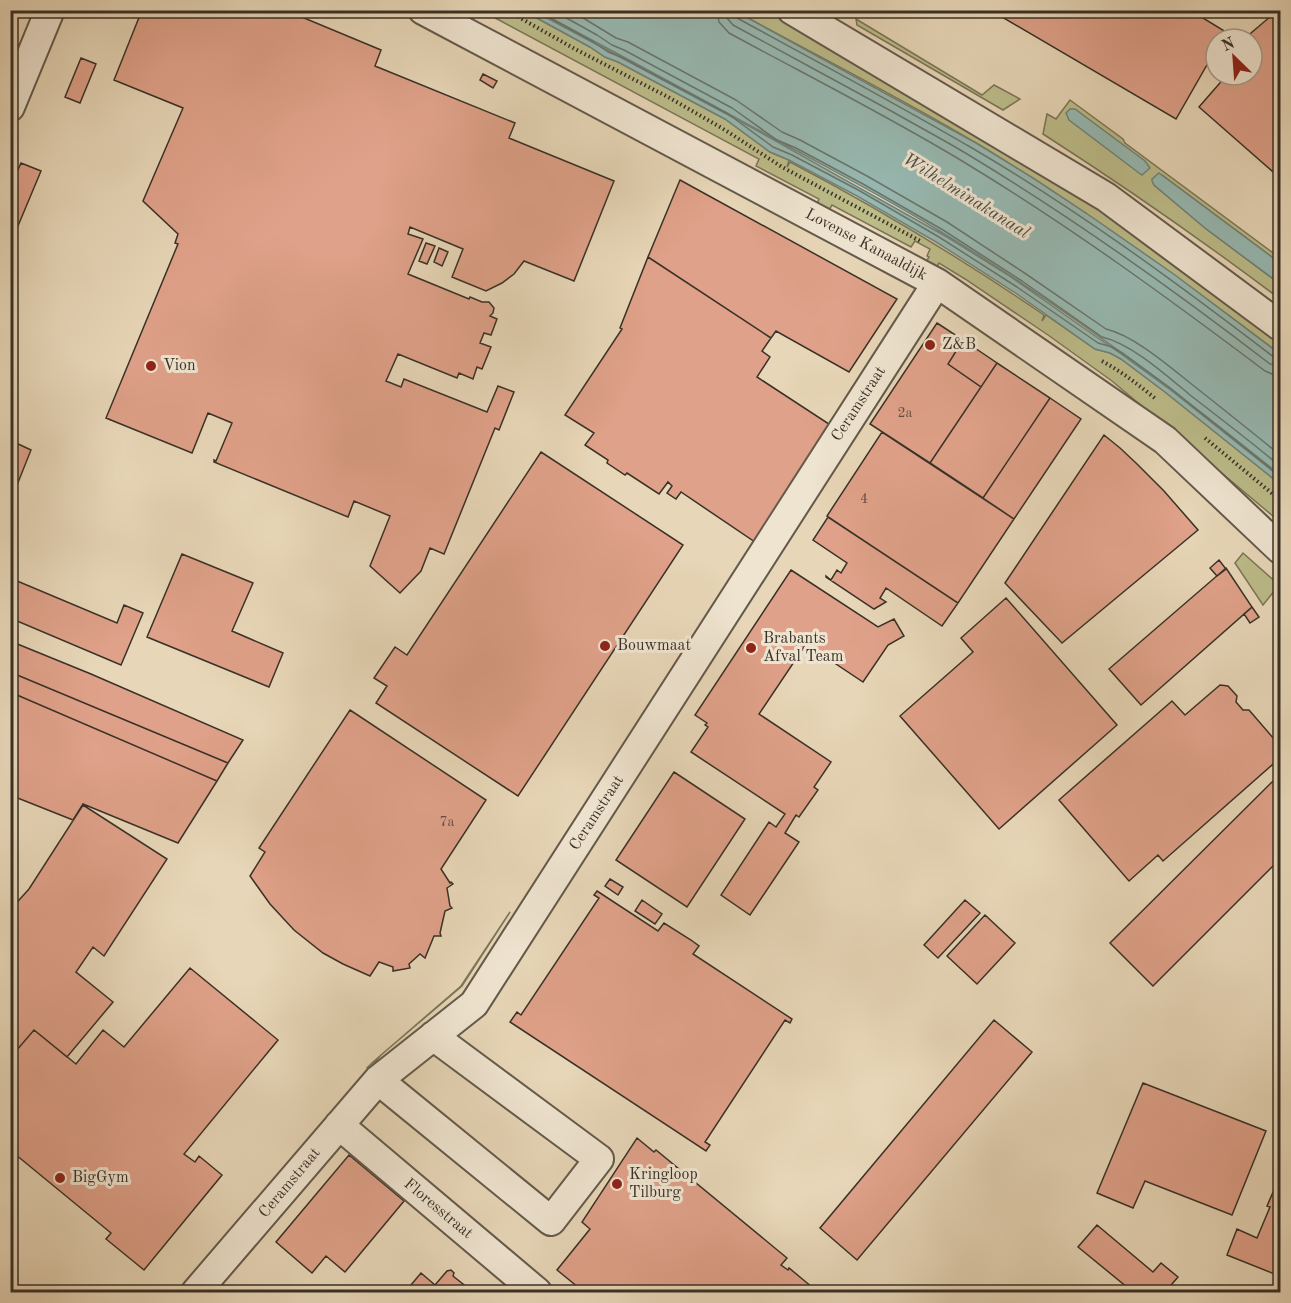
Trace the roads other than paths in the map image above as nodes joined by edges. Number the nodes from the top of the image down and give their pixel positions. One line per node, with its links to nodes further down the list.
1 (50, 10): 4 (street)
2 (423, 10): 5 (street, Lovense Kanaaldijk)
3 (792, 10): 6 (street)
4 (10, 107)
5 (937, 283): 7 (street, Lovense Kanaaldijk); 8 (street, Ceramstraat)
6 (1281, 326)
7 (1277, 551)
8 (433, 1036): 9 (street, Ceramstraat); 9 (street)
9 (378, 1080): 10 (street, Ceramstraat)
10 (339, 1125): 11 (street, Ceramstraat); 12 (street, Floresstraat)
11 (196, 1293)
12 (537, 1293)

